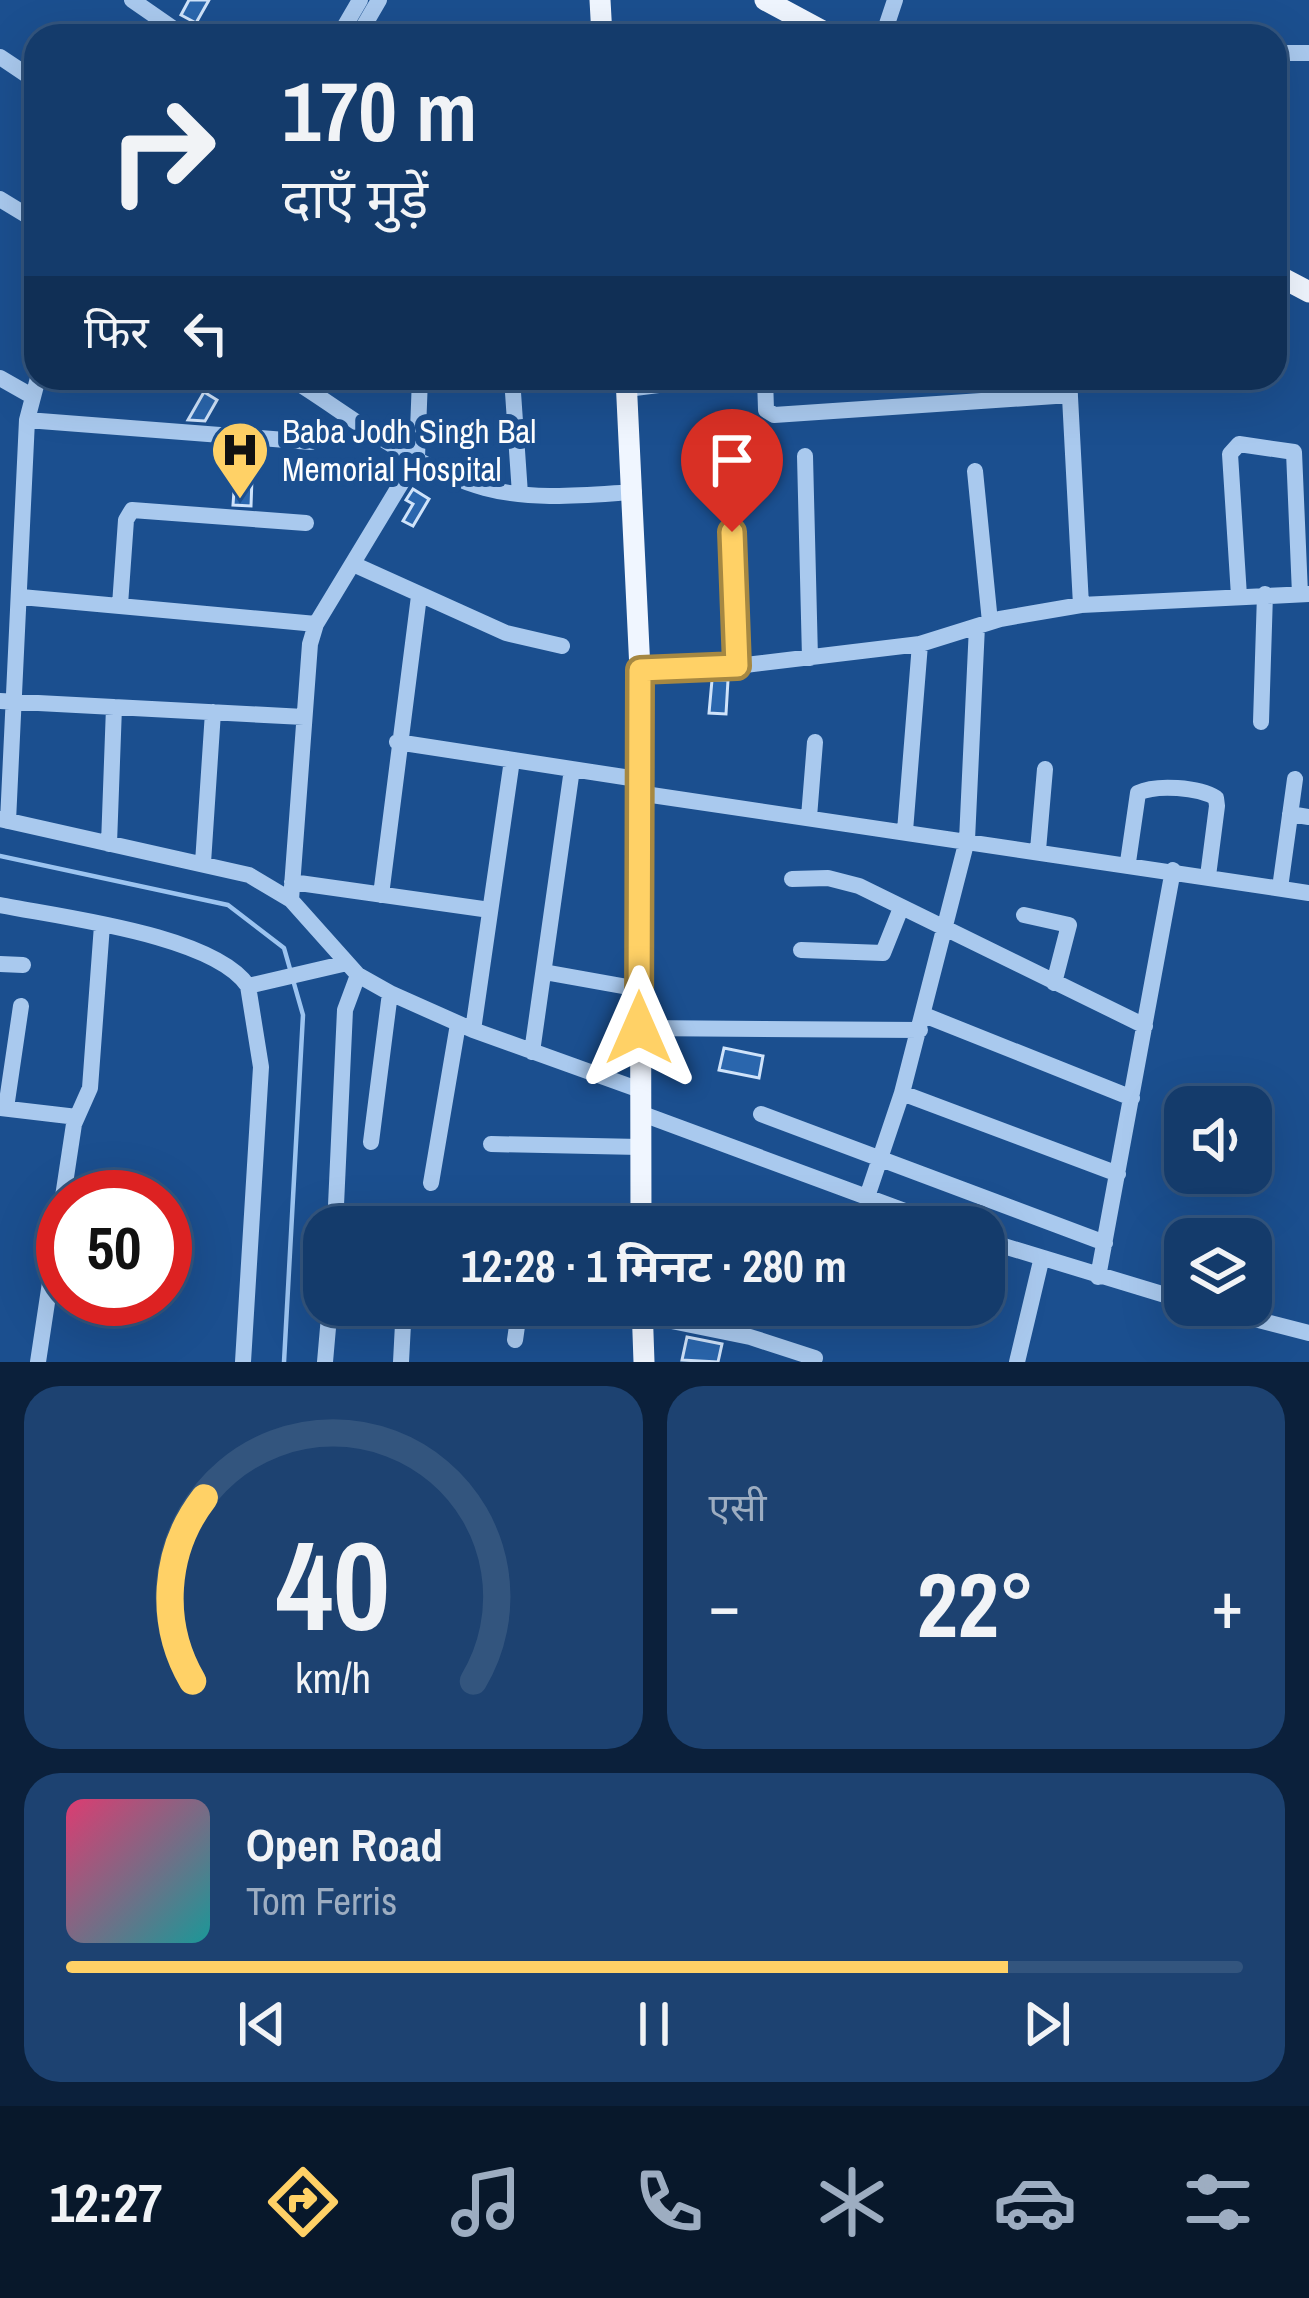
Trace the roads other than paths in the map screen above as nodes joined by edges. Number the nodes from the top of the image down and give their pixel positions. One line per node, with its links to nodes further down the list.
1 (132, 0): 6 (street)
2 (336, 0): 5 (street)
3 (380, 0): 5 (street)
4 (765, 0): 7 (main road)
5 (360, 16)
6 (167, 24)
7 (808, 24)
8 (33, 390): 16 (street)
9 (309, 390): 18 (street)
10 (420, 390): 18 (street)
11 (513, 390): 23 (street)
12 (627, 390): 22 (main road)
13 (765, 390): 14 (street)
14 (1031, 390)
15 (1070, 390): 32 (street)
16 (27, 420): 17 (street); 30 (street)
17 (311, 442)
18 (417, 457): 23 (street); 25 (street)
19 (805, 457): 37 (street)
20 (975, 471): 34 (street)
21 (730, 487): 38 (street)
22 (634, 492): 23 (street); 39 (main road)
23 (520, 494)
24 (306, 523): 31 (street)
25 (353, 564): 28 (street); 33 (street)
26 (1265, 594): 27 (street); 29 (street); 44 (street)
27 (1305, 594): 29 (street)
28 (419, 596): 36 (street); 45 (street)
29 (1239, 596): 32 (street)
30 (21, 597): 31 (street); 40 (street)
31 (120, 605): 33 (street)
32 (1081, 605): 34 (street)
33 (316, 624): 43 (street)
34 (984, 624): 35 (street); 56 (street)
35 (920, 644): 37 (street); 55 (street)
36 (562, 646)
37 (809, 658): 38 (street)
38 (737, 666): 39 (street)
39 (640, 670): 51 (main road)
40 (8, 702): 41 (street); 54 (street)
41 (115, 707): 42 (street); 57 (street)
42 (213, 712): 43 (street); 60 (street)
43 (304, 717): 65 (street)
44 (1261, 722)
45 (398, 742): 47 (street); 67 (street)
46 (815, 742): 53 (street)
47 (512, 760): 48 (street); 70 (street)
48 (572, 769): 51 (street); 78 (street)
49 (1045, 769): 58 (street)
50 (1294, 779): 52 (street)
51 (638, 786): 53 (street); 81 (main road)
52 (1299, 815): 64 (street)
53 (809, 817): 55 (street)
54 (4, 820): 57 (street)
55 (904, 831): 56 (street)
56 (967, 840): 58 (street); 73 (street)
57 (109, 844): 60 (street)
58 (1038, 850): 59 (street)
59 (1128, 862): 61 (street); 62 (street)
60 (203, 863): 65 (street)
61 (1173, 870): 62 (street); 85 (street)
62 (1208, 876): 64 (street)
63 (792, 879): 69 (street)
64 (1280, 888): 66 (street)
65 (292, 891): 67 (street); 77 (street)
66 (1309, 893)
67 (381, 895): 70 (street)
68 (0, 905): 72 (street)
69 (901, 908): 73 (street); 74 (street)
70 (490, 910): 86 (street)
71 (1024, 915): 79 (street)
72 (101, 925): 80 (street); 94 (street)
73 (946, 932): 79 (street); 84 (street)
74 (801, 950)
75 (0, 964): 76 (street)
76 (22, 965)
77 (353, 969): 80 (street); 82 (street); 102 (street)
78 (544, 972): 81 (street); 88 (street)
79 (1054, 983): 85 (street)
80 (248, 986): 120 (street)
81 (639, 988): 87 (main road)
82 (390, 994): 86 (street); 95 (street)
83 (21, 1006): 92 (street)
84 (922, 1023): 87 (street); 89 (street); 90 (street)
85 (1145, 1026): 90 (street)
86 (465, 1027): 88 (street); 100 (street)
87 (639, 1028): 91 (main road)
88 (532, 1052): 91 (street)
89 (902, 1093): 98 (street); 99 (street)
90 (1132, 1098): 99 (street)
91 (640, 1101): 97 (main road); 101 (street)
92 (3, 1108): 94 (street)
93 (761, 1114): 98 (street)
94 (77, 1117): 119 (street)
95 (371, 1142)
96 (491, 1144): 97 (street)
97 (640, 1147): 103 (main road)
98 (880, 1161): 101 (street); 105 (street)
99 (1118, 1174): 105 (street)
100 (431, 1183)
101 (867, 1197): 104 (street)
102 (336, 1206)
103 (641, 1206)
104 (891, 1206)
105 (1105, 1243): 108 (street)
106 (1005, 1248): 107 (street)
107 (1041, 1261): 108 (street); 124 (street)
108 (1098, 1277): 109 (street)
109 (1164, 1295)
110 (1272, 1324): 116 (street)
111 (329, 1326): 121 (street)
112 (403, 1326): 122 (street)
113 (517, 1326): 117 (street)
114 (643, 1326): 123 (main road)
115 (706, 1326): 118 (street)
116 (1309, 1334)
117 (515, 1340)
118 (815, 1358)
119 (38, 1362)
120 (243, 1362)
121 (326, 1362)
122 (400, 1362)
123 (644, 1362)
124 (1017, 1362)

